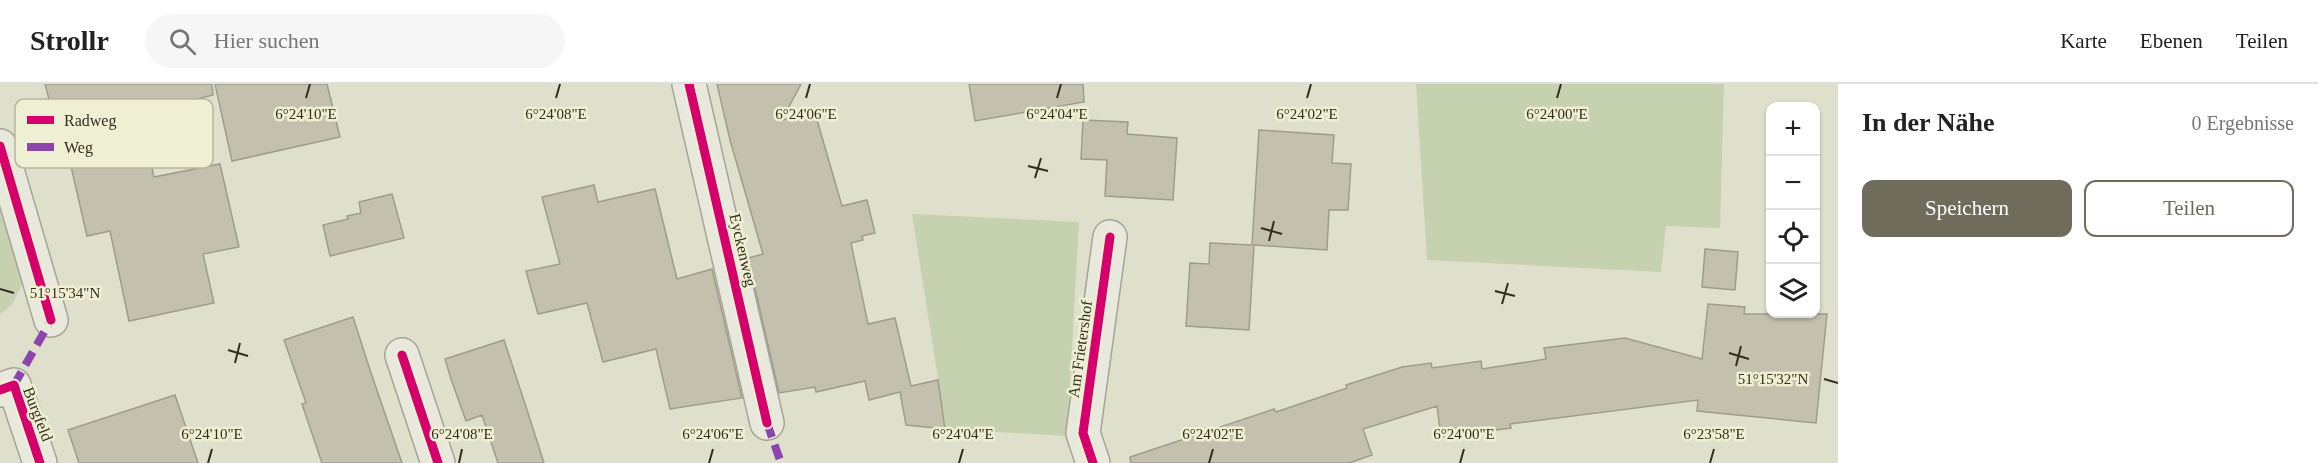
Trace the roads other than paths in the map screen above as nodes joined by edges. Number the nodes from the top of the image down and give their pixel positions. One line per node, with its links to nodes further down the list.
1 (689, 84): 7 (street, Eyckenweg)
2 (0, 146): 4 (street)
3 (1110, 237): 10 (street, Am Frietershof)
4 (51, 320)
5 (402, 355): 9 (street)
6 (0, 390): 8 (street, Burgfeld)
7 (768, 423)
8 (40, 463)
9 (438, 463)
10 (1093, 463)

